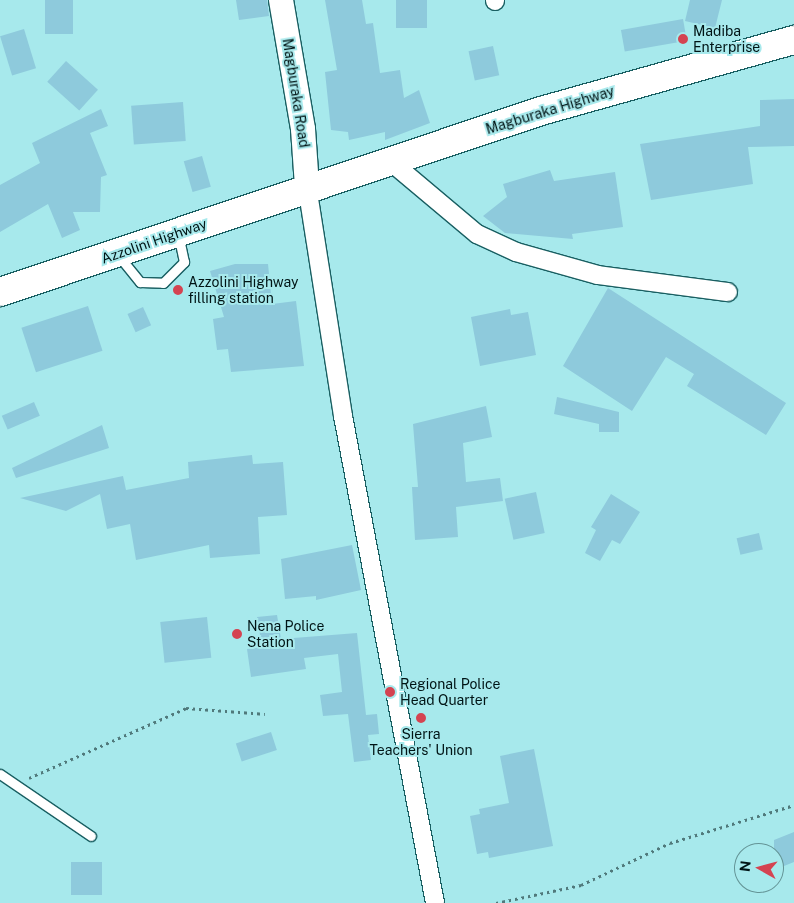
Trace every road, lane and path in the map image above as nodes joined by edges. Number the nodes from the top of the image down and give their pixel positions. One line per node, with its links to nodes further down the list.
1 (281, 0): 4 (main road, Magburaka Road)
2 (794, 40): 3 (main road, Magburaka Highway)
3 (390, 161): 4 (main road, Magburaka Highway); 8 (street)
4 (307, 186): 5 (main road, Azzolini Highway); 14 (street)
5 (178, 234): 6 (main road, Azzolini Highway); 6 (lane)
6 (117, 254): 7 (main road, Azzolini Highway)
7 (0, 292)
8 (728, 292)
9 (265, 714): 11 (path)
10 (0, 774): 11 (lane)
11 (18, 785): 13 (lane)
12 (794, 805): 15 (path)
13 (91, 836)
14 (435, 903)
15 (496, 903)

